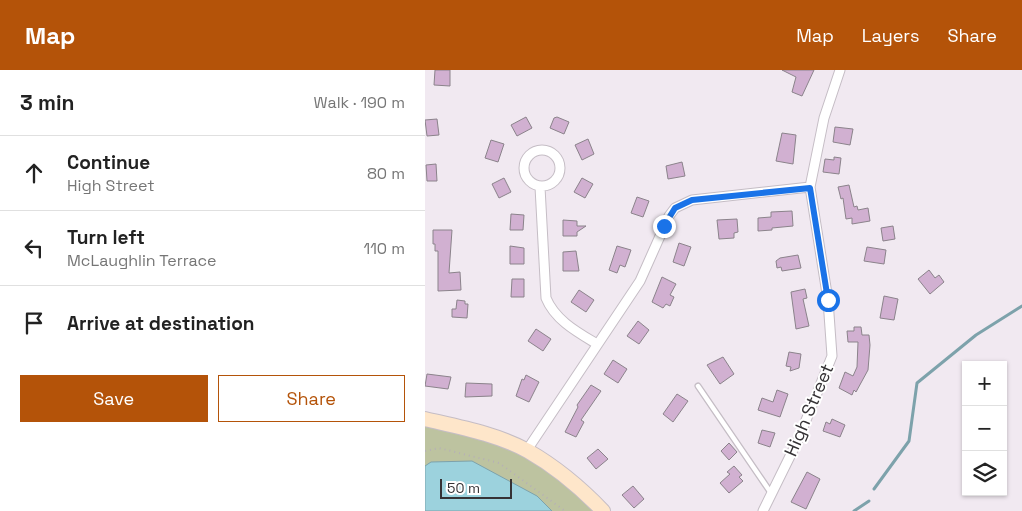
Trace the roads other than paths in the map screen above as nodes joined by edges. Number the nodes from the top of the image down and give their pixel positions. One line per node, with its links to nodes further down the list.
1 (840, 70): 3 (street, High Street)
2 (540, 187): 2 (street); 4 (street)
3 (810, 188): 4 (street); 8 (street, High Street)
4 (597, 344): 7 (street)
5 (698, 386): 8 (lane)
6 (425, 419): 7 (main road)
7 (527, 450): 9 (main road)
8 (772, 494): 10 (street, High Street)
9 (603, 511)
10 (763, 511)

